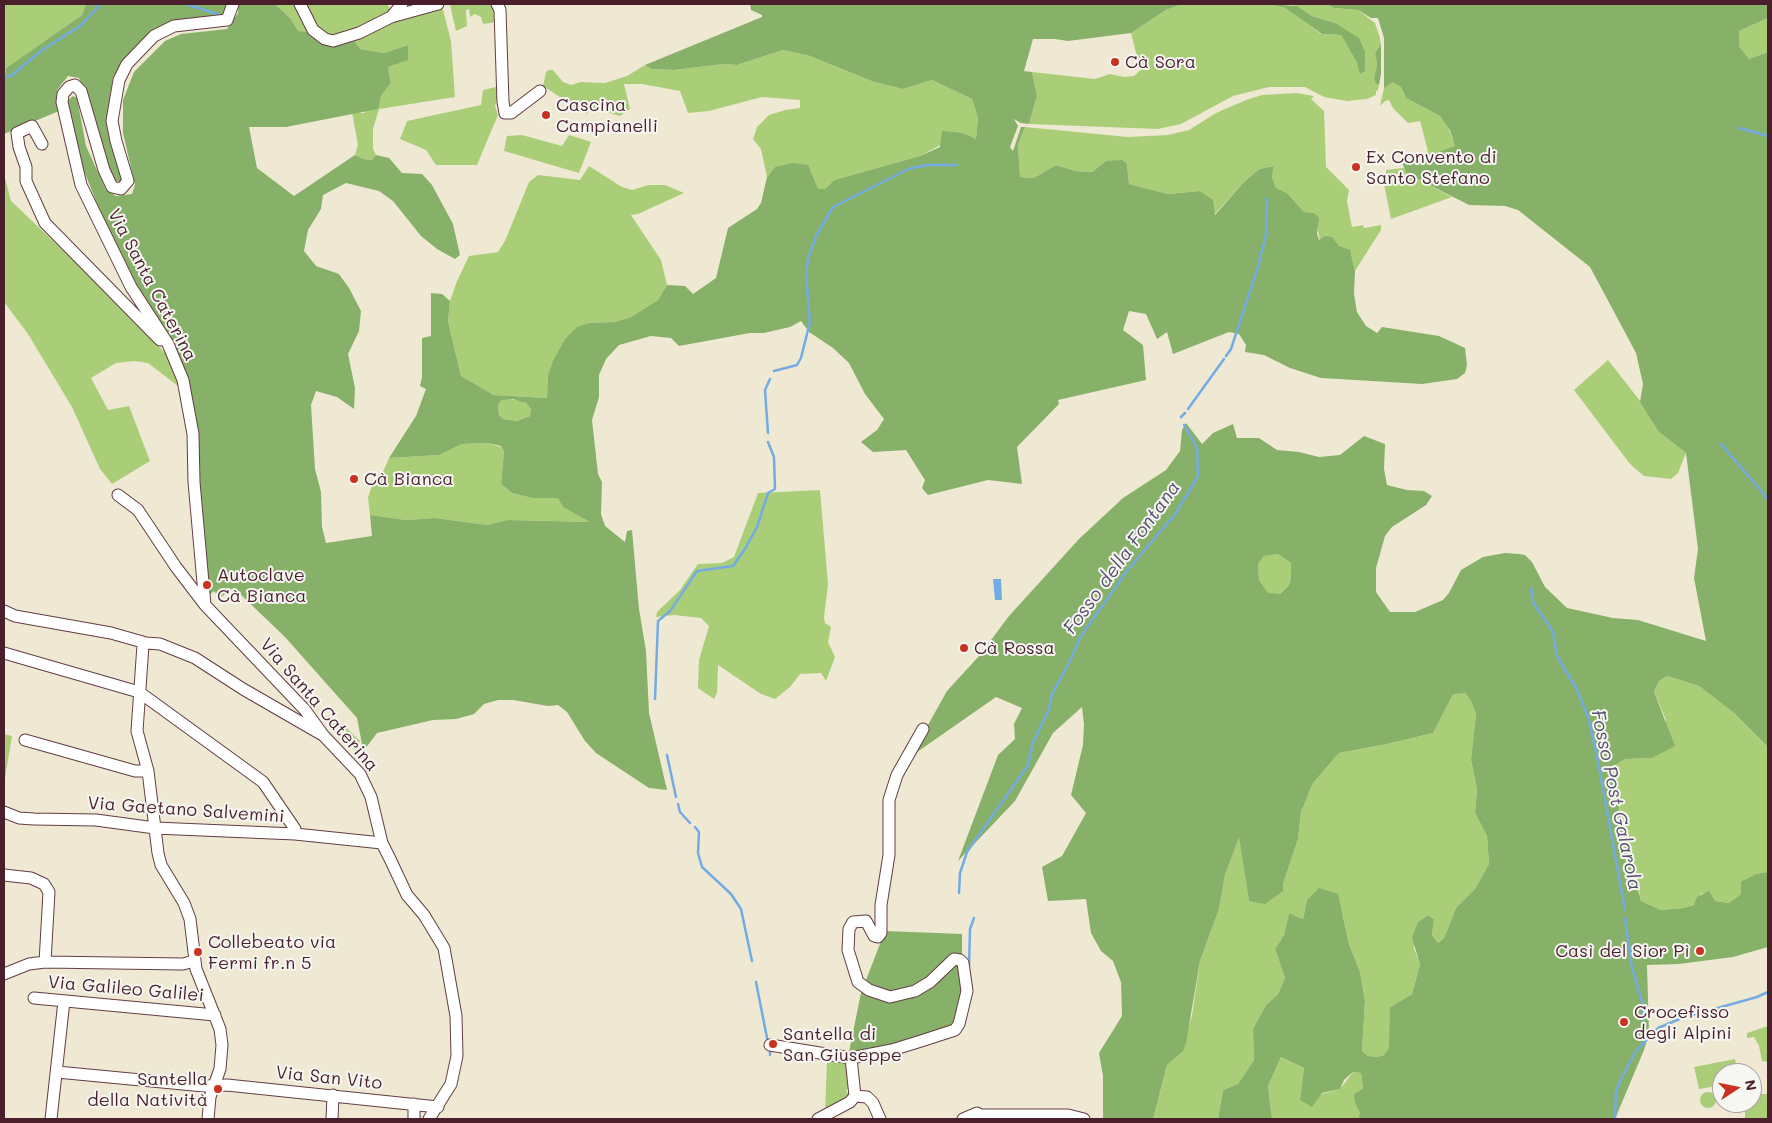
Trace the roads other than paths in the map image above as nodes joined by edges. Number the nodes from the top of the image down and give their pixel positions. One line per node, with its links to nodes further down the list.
1 (233, 4): 9 (street, Via Santa Caterina)
2 (300, 4): 6 (street)
3 (402, 4): 6 (street)
4 (438, 4): 6 (street)
5 (497, 4): 7 (street)
6 (391, 17)
7 (540, 91)
8 (42, 144): 9 (street)
9 (168, 344): 11 (street, Via Santa Caterina)
10 (118, 495): 11 (street, Via Santa Caterina)
11 (205, 605): 17 (street, Via Santa Caterina)
12 (4, 611): 13 (street)
13 (146, 643): 15 (street); 17 (street)
14 (4, 653): 15 (street)
15 (139, 692): 19 (street); 23 (street)
16 (923, 729): 34 (street)
17 (323, 735): 21 (street, Via Santa Caterina)
18 (25, 740): 19 (street)
19 (148, 771): 22 (street)
20 (4, 812): 22 (street, Via Gaetano Salvemini)
21 (378, 826): 24 (street); 25 (street, Via Santa Caterina)
22 (155, 828): 23 (street, Via Gaetano Salvemini); 28 (street)
23 (295, 834): 24 (street, Via Gaetano Salvemini)
24 (367, 841): 25 (street, Via Gaetano Salvemini)
25 (382, 842): 40 (street, Via Santa Caterina)
26 (4, 875): 27 (street)
27 (45, 962): 28 (street); 29 (street)
28 (191, 965): 32 (street)
29 (4, 974)
30 (34, 998): 31 (street, Via Galileo Galilei)
31 (64, 1001): 32 (street, Via Galileo Galilei); 35 (street)
32 (216, 1014): 36 (street)
33 (770, 1045): 34 (street)
34 (851, 1058): 38 (street)
35 (57, 1072): 36 (street, Via San Vito); 41 (street)
36 (215, 1085): 37 (street, Via San Vito); 42 (street)
37 (333, 1095): 39 (street, Via San Vito); 43 (street)
38 (855, 1096): 47 (street); 48 (street)
39 (418, 1105): 40 (street, Via San Vito); 44 (street); 45 (street)
40 (438, 1107): 46 (street, Via Santa Caterina)
41 (51, 1119)
42 (208, 1119)
43 (332, 1119)
44 (414, 1119)
45 (421, 1119)
46 (429, 1119)
47 (818, 1119)
48 (880, 1119)
49 (963, 1119): 50 (street)
50 (1084, 1119)

